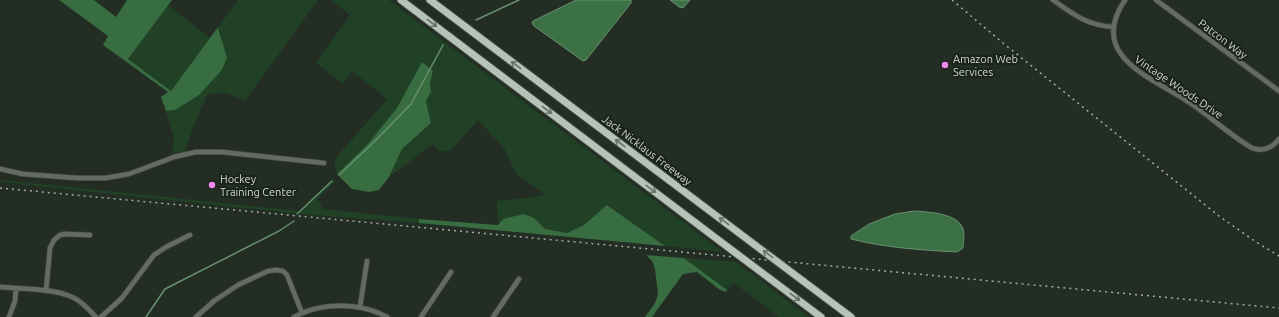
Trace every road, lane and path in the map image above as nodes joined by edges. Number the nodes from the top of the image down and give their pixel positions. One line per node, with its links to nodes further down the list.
1 (401, 0): 29 (highway, one-way to 29, bridge)
2 (430, 0): 30 (highway, Jack Nicklaus Freeway, one-way to 2, bridge)
3 (1053, 0): 6 (street)
4 (1124, 0): 6 (street, Vintage Woods Drive)
5 (1156, 0): 7 (street, Patcon Way)
6 (1113, 27): 8 (street, Vintage Woods Drive)
7 (1279, 92)
8 (1279, 139)
9 (324, 163): 10 (street)
10 (0, 169)
11 (90, 235): 18 (street)
12 (190, 235): 23 (street)
13 (367, 260): 19 (street)
14 (451, 272): 27 (street)
15 (519, 278): 28 (street)
16 (0, 287): 17 (street)
17 (16, 289): 18 (street); 21 (street)
18 (46, 291): 22 (street)
19 (360, 307): 20 (street); 26 (street)
20 (302, 313): 24 (street); 25 (street)
21 (9, 317)
22 (96, 317)
23 (101, 317)
24 (196, 317)
25 (294, 317)
26 (387, 317)
27 (421, 317)
28 (493, 317)
29 (821, 317)
30 (851, 317)

